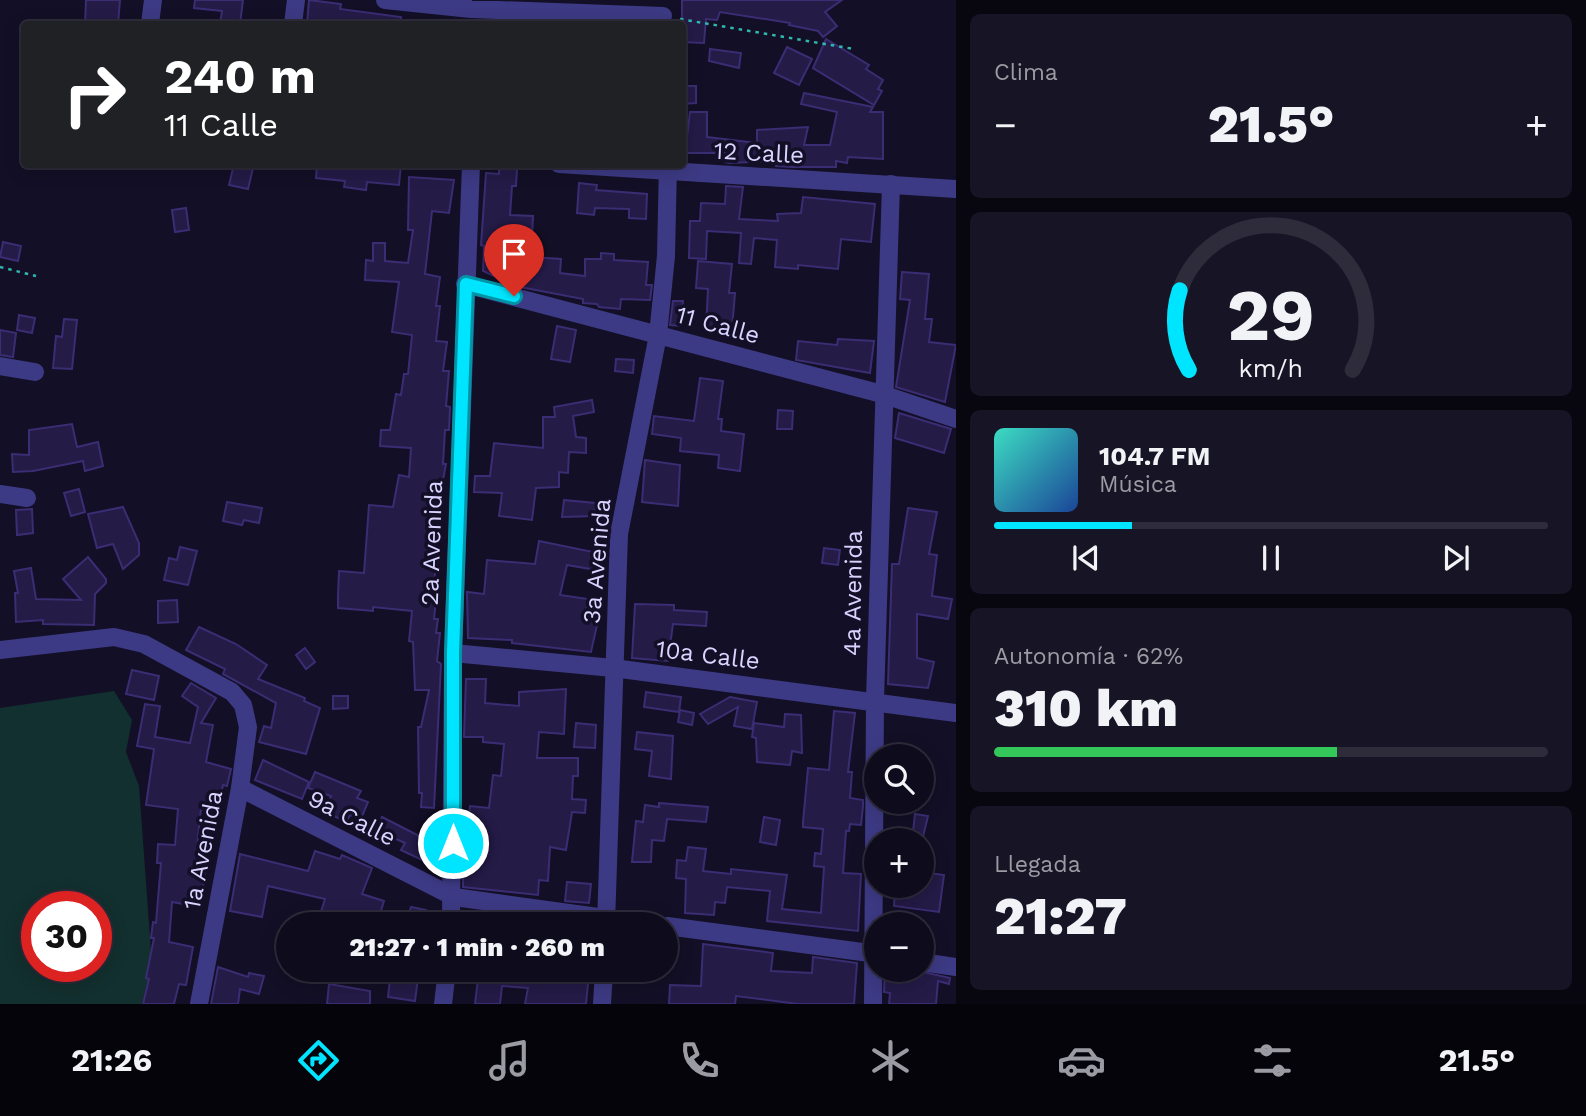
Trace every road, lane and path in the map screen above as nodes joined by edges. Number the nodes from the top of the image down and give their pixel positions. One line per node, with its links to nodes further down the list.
1 (153, 0): 6 (street)
2 (296, 0): 7 (street)
3 (385, 0): 4 (street)
4 (471, 11): 5 (street)
5 (662, 13): 8 (path)
6 (150, 21)
7 (293, 21)
8 (854, 49)
9 (471, 168): 15 (street, 2a Avenida)
10 (668, 168): 11 (street, 12 Calle); 16 (street, 3a Avenida)
11 (891, 184): 12 (street, 12 Calle); 19 (street, 4a Avenida)
12 (956, 190)
13 (0, 267): 14 (path)
14 (36, 276)
15 (466, 284): 16 (street, 11 Calle); 24 (street, 2a Avenida)
16 (658, 335): 19 (street, 11 Calle); 25 (street, 3a Avenida)
17 (0, 366): 18 (street)
18 (35, 372)
19 (882, 394): 20 (street, 11 Calle); 26 (street, 4a Avenida)
20 (956, 419)
21 (0, 494): 22 (street)
22 (27, 498)
23 (0, 650): 28 (street, 1a Avenida)
24 (453, 653): 25 (street, 10a Calle); 29 (street, 2a Avenida)
25 (613, 668): 26 (street, 10a Calle); 32 (street, 3a Avenida)
26 (875, 700): 27 (street, 10a Calle); 33 (street, 4a Avenida)
27 (956, 713)
28 (240, 788): 29 (street, 9a Calle); 41 (street, 1a Avenida)
29 (454, 897): 30 (street, 2a Avenida); 31 (street, 9a Calle)
30 (452, 912)
31 (549, 912)
32 (606, 912)
33 (874, 912)
34 (678, 927): 35 (street)
35 (864, 953)
36 (934, 964): 37 (street)
37 (956, 967)
38 (446, 982): 42 (street)
39 (603, 982): 43 (street)
40 (873, 982): 44 (street, 4a Avenida)
41 (199, 1004)
42 (443, 1004)
43 (602, 1004)
44 (873, 1004)

